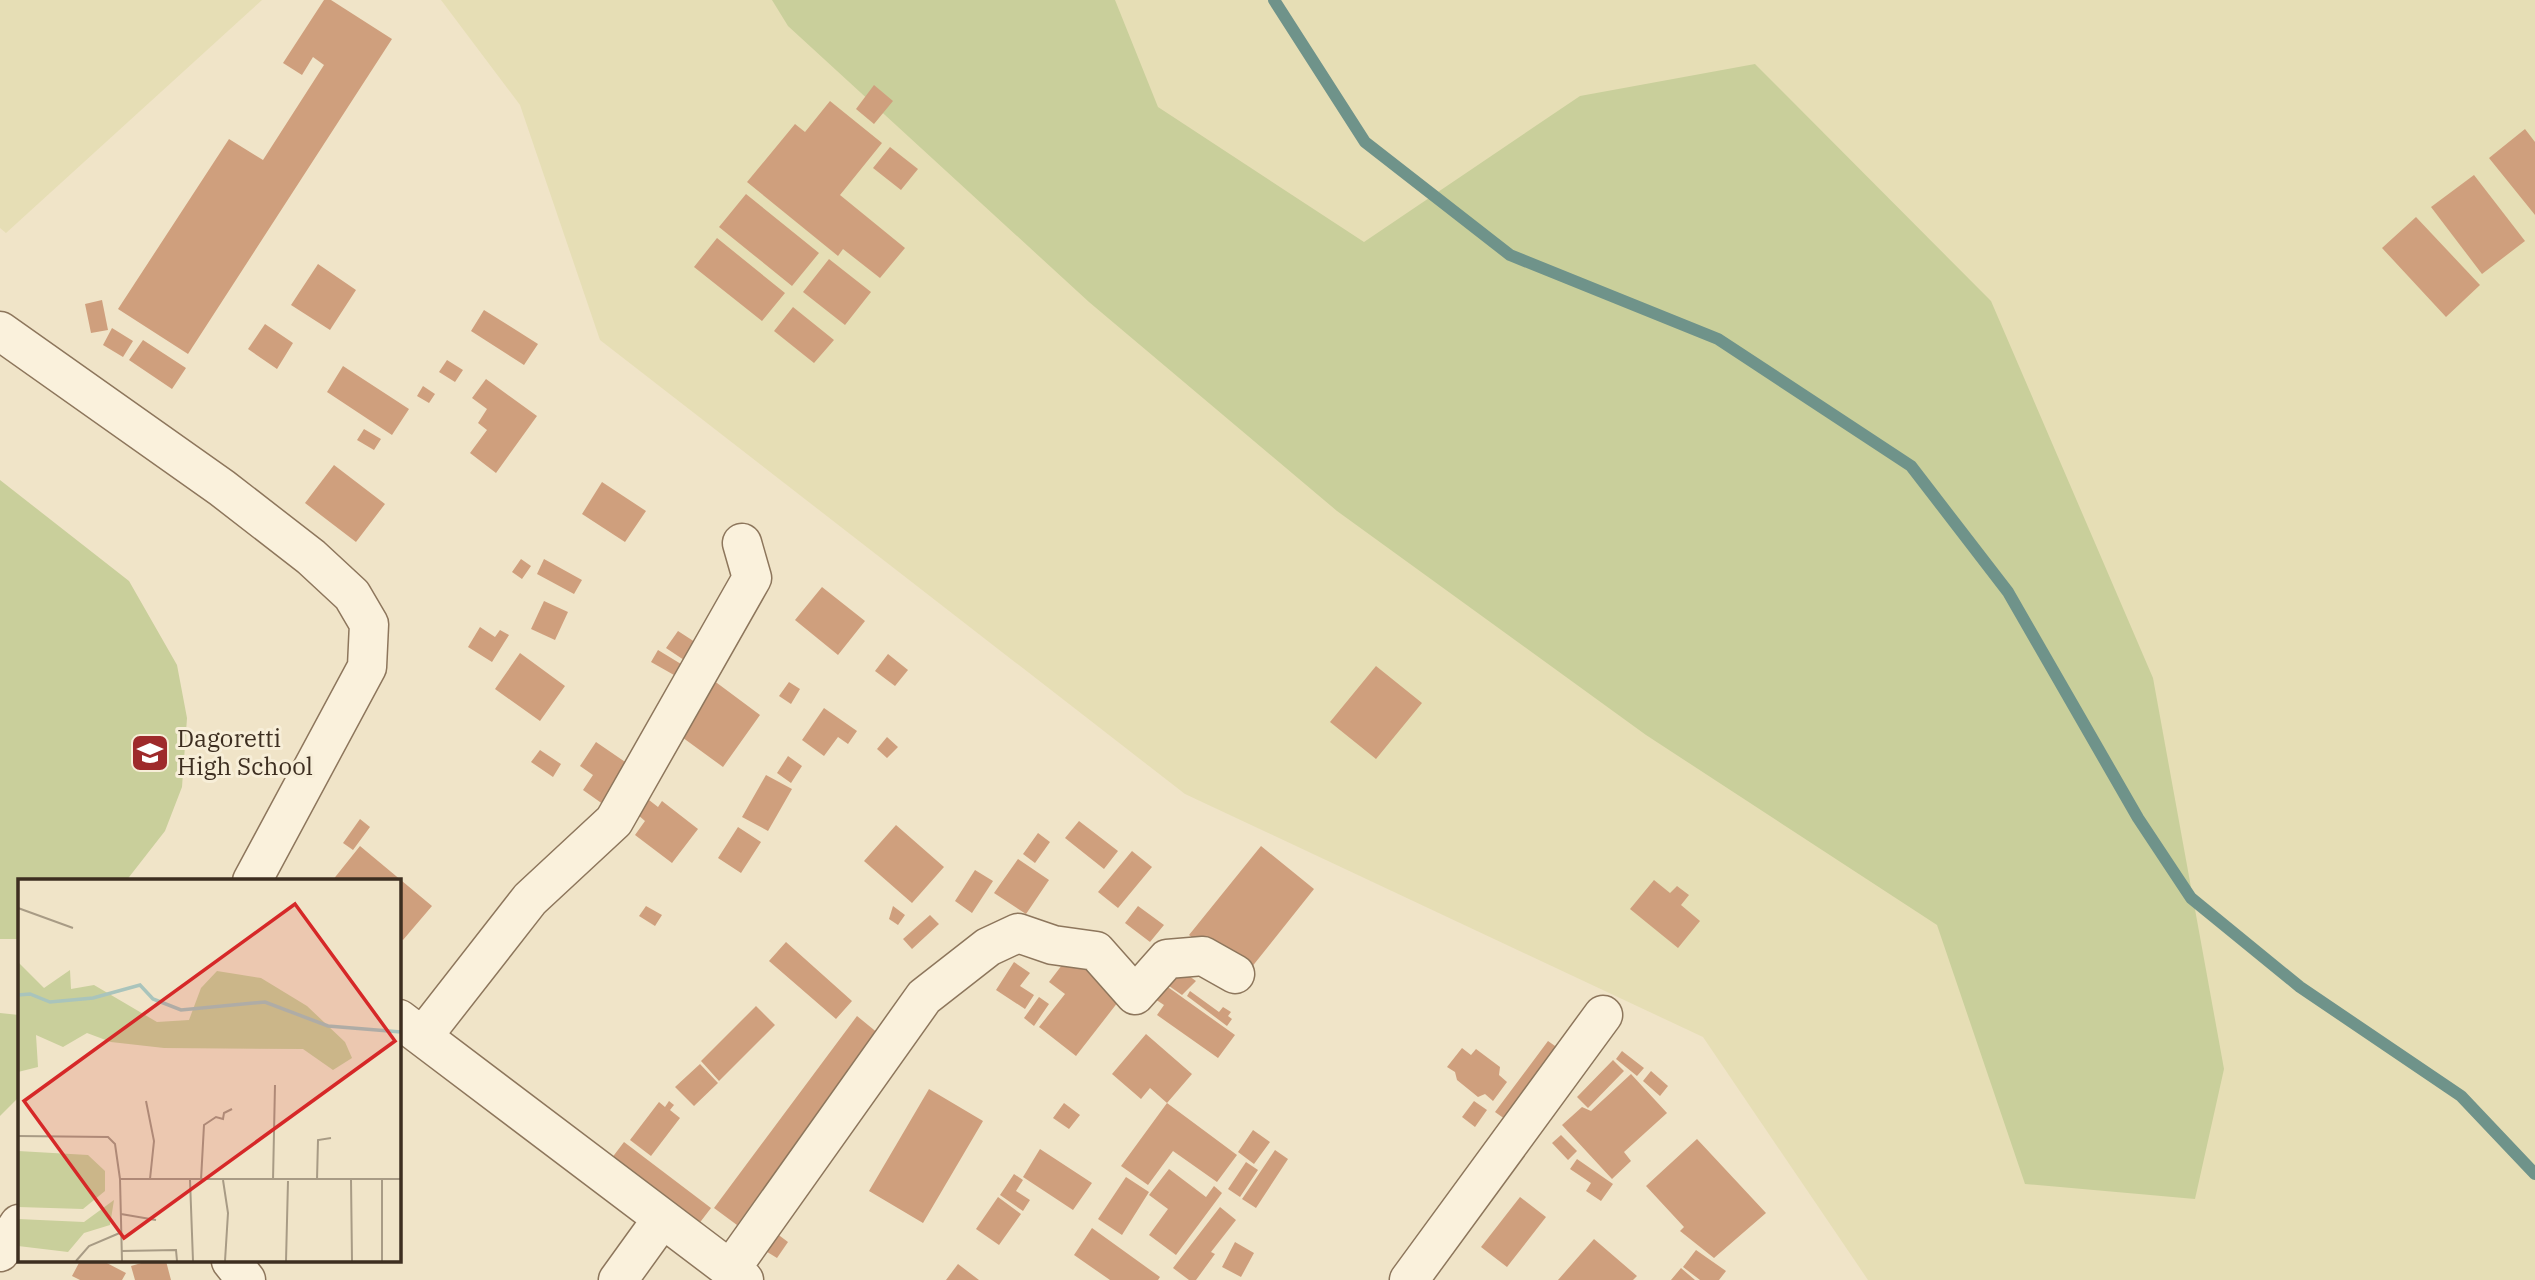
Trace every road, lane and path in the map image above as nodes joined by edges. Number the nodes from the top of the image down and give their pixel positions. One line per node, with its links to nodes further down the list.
1 (0, 331): 3 (street)
2 (742, 543): 6 (street)
3 (253, 879)
4 (1235, 974): 11 (street)
5 (1603, 1015): 14 (street)
6 (411, 1028): 7 (street)
7 (662, 1219): 11 (street); 13 (street)
8 (18, 1225): 9 (street)
9 (0, 1252)
10 (232, 1262): 12 (street)
11 (737, 1275)
12 (246, 1280)
13 (618, 1280)
14 (1409, 1280)

